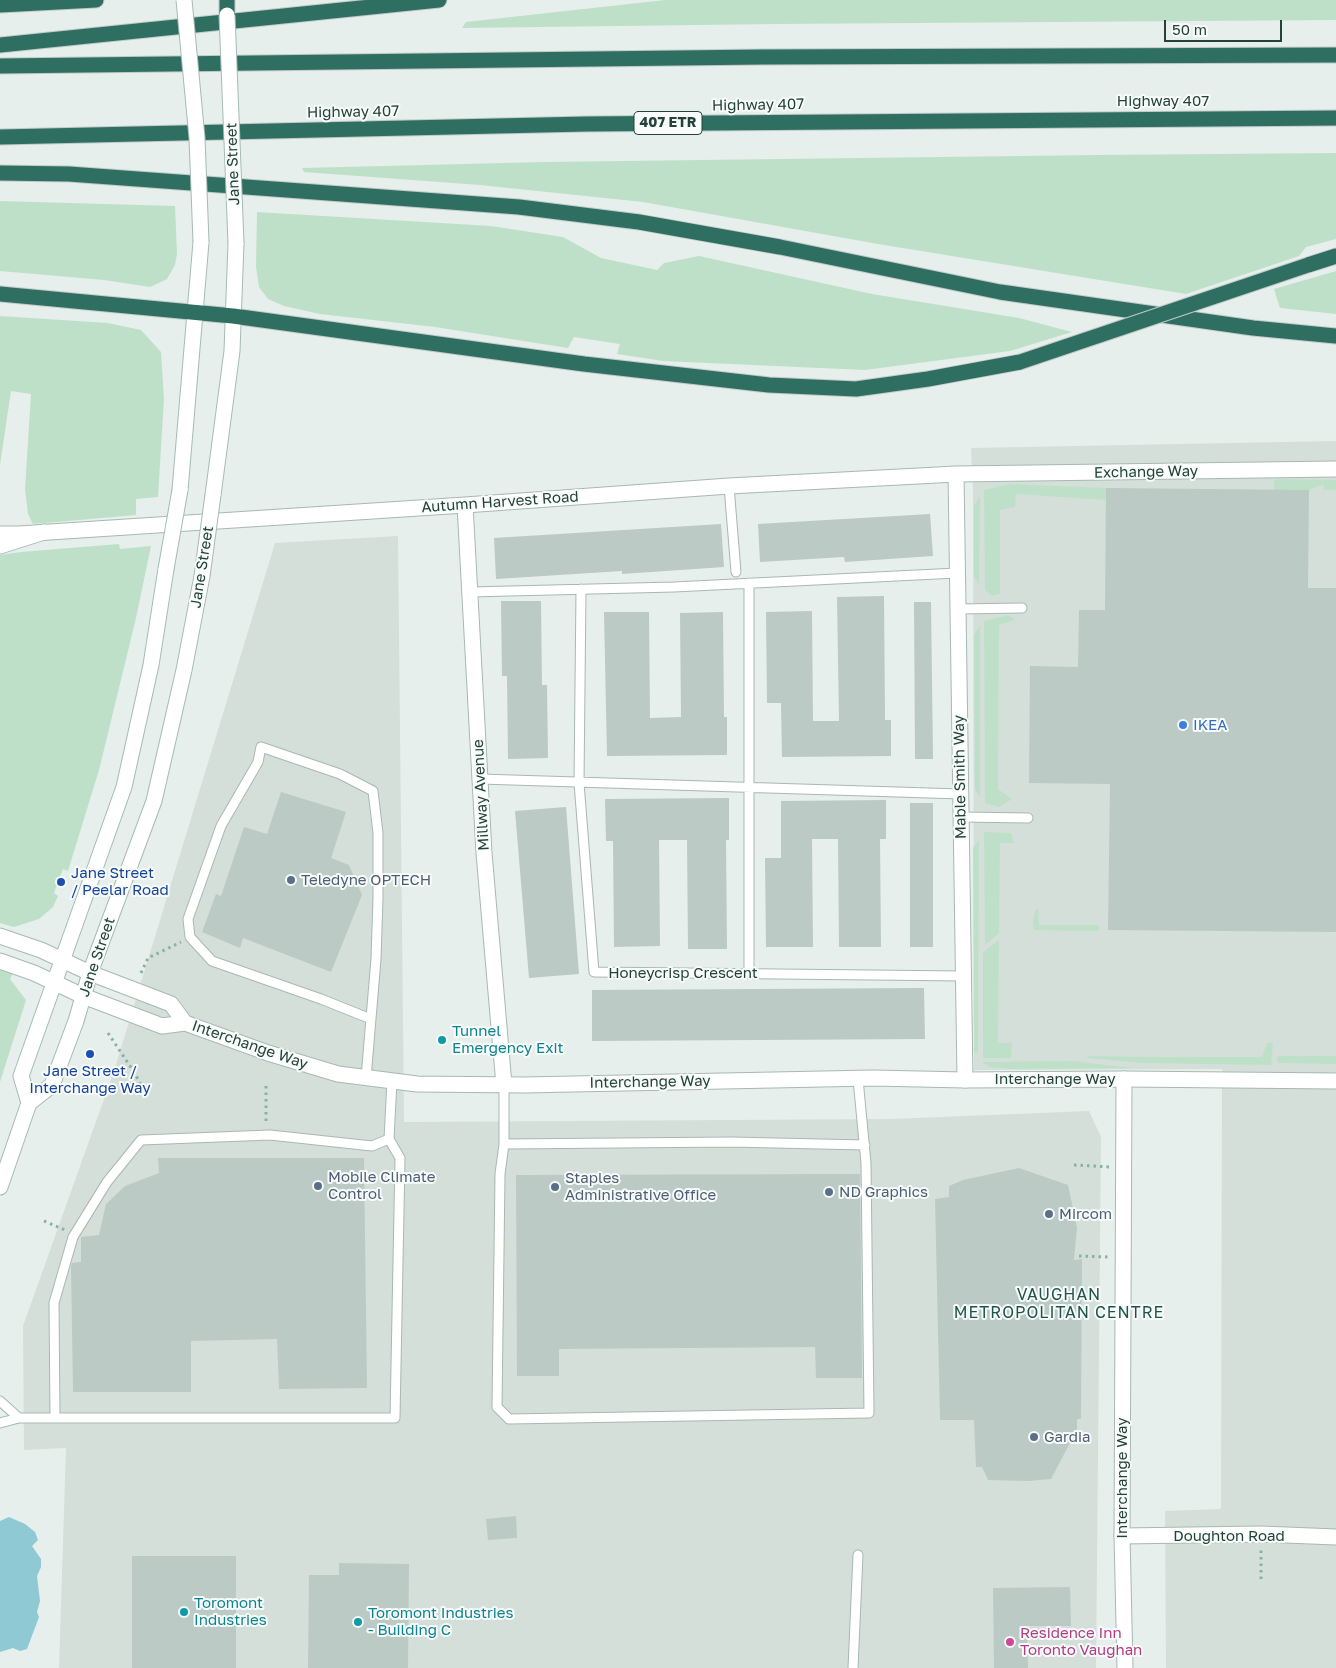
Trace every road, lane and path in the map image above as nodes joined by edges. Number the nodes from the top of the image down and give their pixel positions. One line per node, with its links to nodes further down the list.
1 (96, 0): 5 (highway)
2 (184, 0): 15 (street, bridge)
3 (225, 0): 6 (highway)
4 (439, 0): 7 (highway)
5 (0, 5)
6 (227, 16): 16 (street, Jane Street, bridge)
7 (0, 45)
8 (1336, 55): 9 (highway)
9 (0, 66)
10 (1336, 118): 11 (highway, Highway 407 / 407 ETR)
11 (0, 137)
12 (0, 173): 17 (highway)
13 (1336, 256): 16 (highway, bridge)
14 (0, 294): 15 (highway)
15 (196, 313): 16 (highway); 40 (street, bridge)
16 (233, 316): 42 (street, Jane Street, bridge)
17 (1336, 336)
18 (1336, 469): 19 (street, Exchange Way)
19 (956, 474): 20 (street, Autumn Harvest Road); 26 (street, Mable Smith Way)
20 (730, 486): 21 (street, Autumn Harvest Road); 25 (lane)
21 (465, 505): 22 (street, Autumn Harvest Road); 29 (street, Millway Avenue)
22 (44, 532): 23 (street); 24 (street)
23 (0, 534)
24 (0, 546)
25 (736, 572)
26 (958, 573): 27 (lane); 31 (street, Mable Smith Way)
27 (749, 583): 28 (lane); 34 (lane)
28 (581, 589): 29 (lane); 33 (lane)
29 (469, 592): 32 (street, Millway Avenue)
30 (1022, 608): 31 (lane)
31 (958, 609): 35 (street, Mable Smith Way)
32 (480, 779): 33 (lane); 57 (street, Millway Avenue)
33 (579, 783): 34 (lane); 44 (lane, Honeycrisp Crescent)
34 (749, 788): 35 (lane); 44 (lane)
35 (960, 794): 36 (street, Mable Smith Way)
36 (961, 816): 37 (lane); 45 (street, Mable Smith Way)
37 (1028, 818)
38 (0, 936): 40 (street, Interchange Way)
39 (190, 937): 43 (path); 48 (lane); 48 (lane)
40 (61, 960): 42 (street, Interchange Way); 46 (street)
41 (0, 961): 46 (street, Interchange Way)
42 (90, 973): 47 (street, Jane Street); 49 (street, Interchange Way)
43 (141, 973)
44 (749, 974): 45 (lane, Honeycrisp Crescent)
45 (963, 976): 54 (street, Mable Smith Way)
46 (53, 982): 47 (street, Interchange Way); 60 (street)
47 (83, 996): 49 (street, Interchange Way); 60 (street, Jane Street)
48 (371, 1019): 51 (lane)
49 (185, 1023): 51 (street, Interchange Way)
50 (108, 1033): 59 (path)
51 (366, 1078): 56 (street, Interchange Way)
52 (858, 1079): 54 (street, Interchange Way); 57 (street, Interchange Way); 64 (lane)
53 (1124, 1079): 54 (street, Interchange Way); 55 (street, Interchange Way); 66 (street, Interchange Way)
54 (965, 1080)
55 (1336, 1080)
56 (392, 1081): 57 (street, Interchange Way); 62 (lane)
57 (504, 1084): 63 (lane)
58 (266, 1086): 61 (path)
59 (146, 1094)
60 (30, 1103): 67 (street)
61 (266, 1135): 62 (lane); 69 (lane)
62 (389, 1139): 74 (lane)
63 (504, 1144): 64 (lane); 64 (lane)
64 (865, 1145)
65 (1074, 1165): 66 (path)
66 (1124, 1168): 71 (street, Interchange Way)
67 (0, 1187)
68 (44, 1221): 69 (path)
69 (74, 1234): 74 (lane)
70 (1080, 1256): 71 (path)
71 (1124, 1257): 77 (street, Interchange Way)
72 (0, 1401): 73 (lane)
73 (19, 1418): 74 (lane); 75 (lane)
74 (55, 1418)
75 (0, 1423)
76 (1261, 1534): 77 (street, Doughton Road); 78 (street, Doughton Road); 80 (path)
77 (1122, 1536): 82 (street, Interchange Way)
78 (1336, 1538)
79 (858, 1555): 81 (lane)
80 (1261, 1579)
81 (853, 1668)
82 (1125, 1668)

